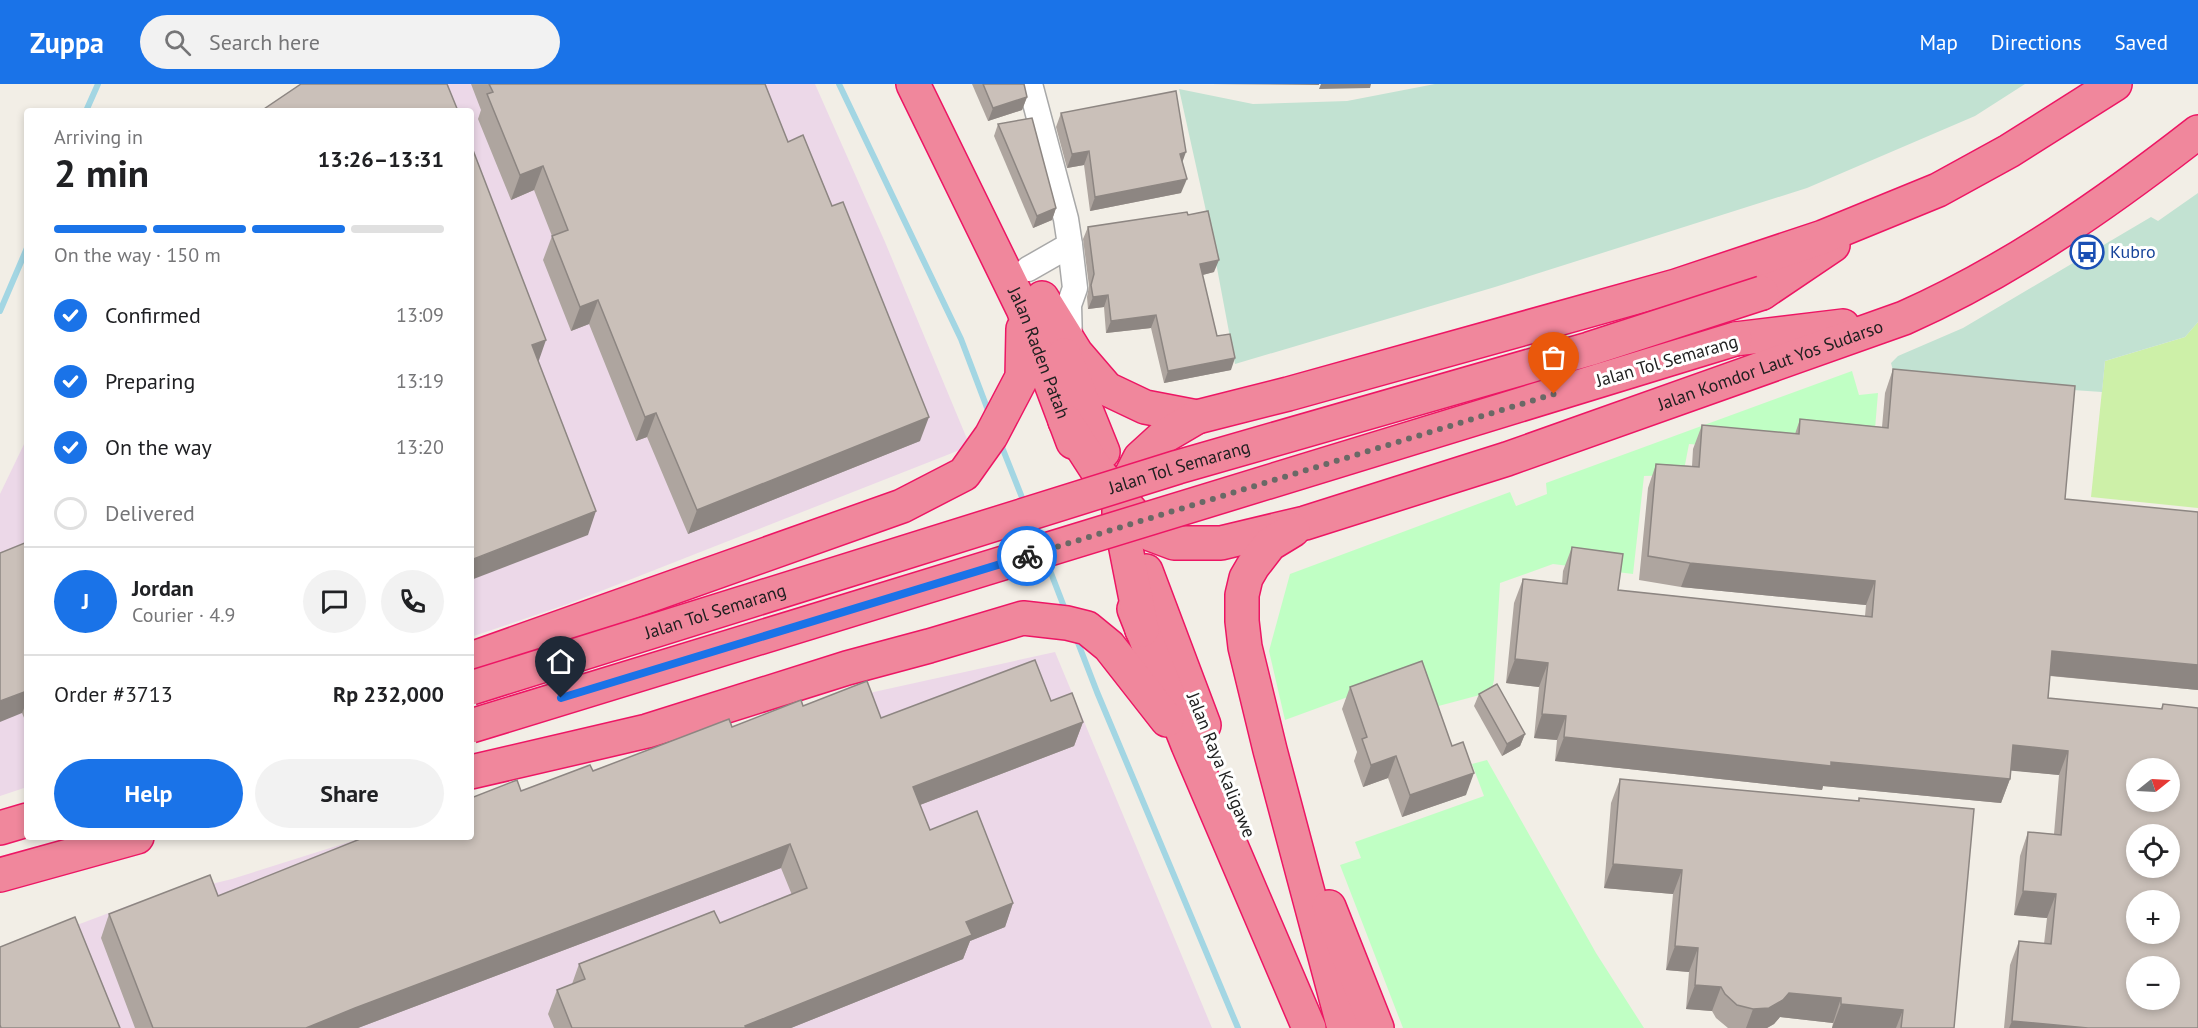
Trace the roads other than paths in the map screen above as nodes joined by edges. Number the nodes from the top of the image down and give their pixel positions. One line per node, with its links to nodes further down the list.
1 (913, 84): 8 (highway, Jalan Raden Patah)
2 (938, 84): 8 (highway, Jalan Raden Patah)
3 (1030, 84): 7 (street)
4 (2115, 84): 6 (highway)
5 (2198, 132): 9 (highway, Jalan Komdor Laut Yos Sudarso)
6 (1875, 217): 11 (highway); 17 (highway, Jalan Tol Semarang, bridge)
7 (1070, 245): 8 (street); 10 (street)
8 (1031, 292): 10 (highway); 12 (highway, Jalan Raden Patah); 13 (highway, Jalan Raden Patah); 16 (highway)
9 (1904, 318): 14 (highway, Jalan Komdor Laut Yos Sudarso); 18 (highway, Jalan Tol Semarang, bridge)
10 (1070, 344): 11 (highway)
11 (1197, 417): 13 (highway)
12 (1065, 421): 13 (highway); 15 (highway, Jalan Raden Patah)
13 (1119, 499): 14 (highway); 15 (highway); 29 (highway, Jalan Raya Kaligawe)
14 (1305, 523): 23 (highway)
15 (1142, 630): 19 (highway)
16 (474, 658)
17 (474, 687)
18 (474, 725)
19 (1188, 745): 20 (highway); 21 (highway)
20 (474, 771)
21 (1209, 793): 27 (highway); 28 (highway)
22 (24, 821): 24 (highway)
23 (1291, 827): 30 (highway); 31 (highway)
24 (0, 828)
25 (126, 840): 26 (highway)
26 (0, 875)
27 (1290, 1028)
28 (1309, 1028)
29 (1331, 1028)
30 (1344, 1028)
31 (1377, 1028)

